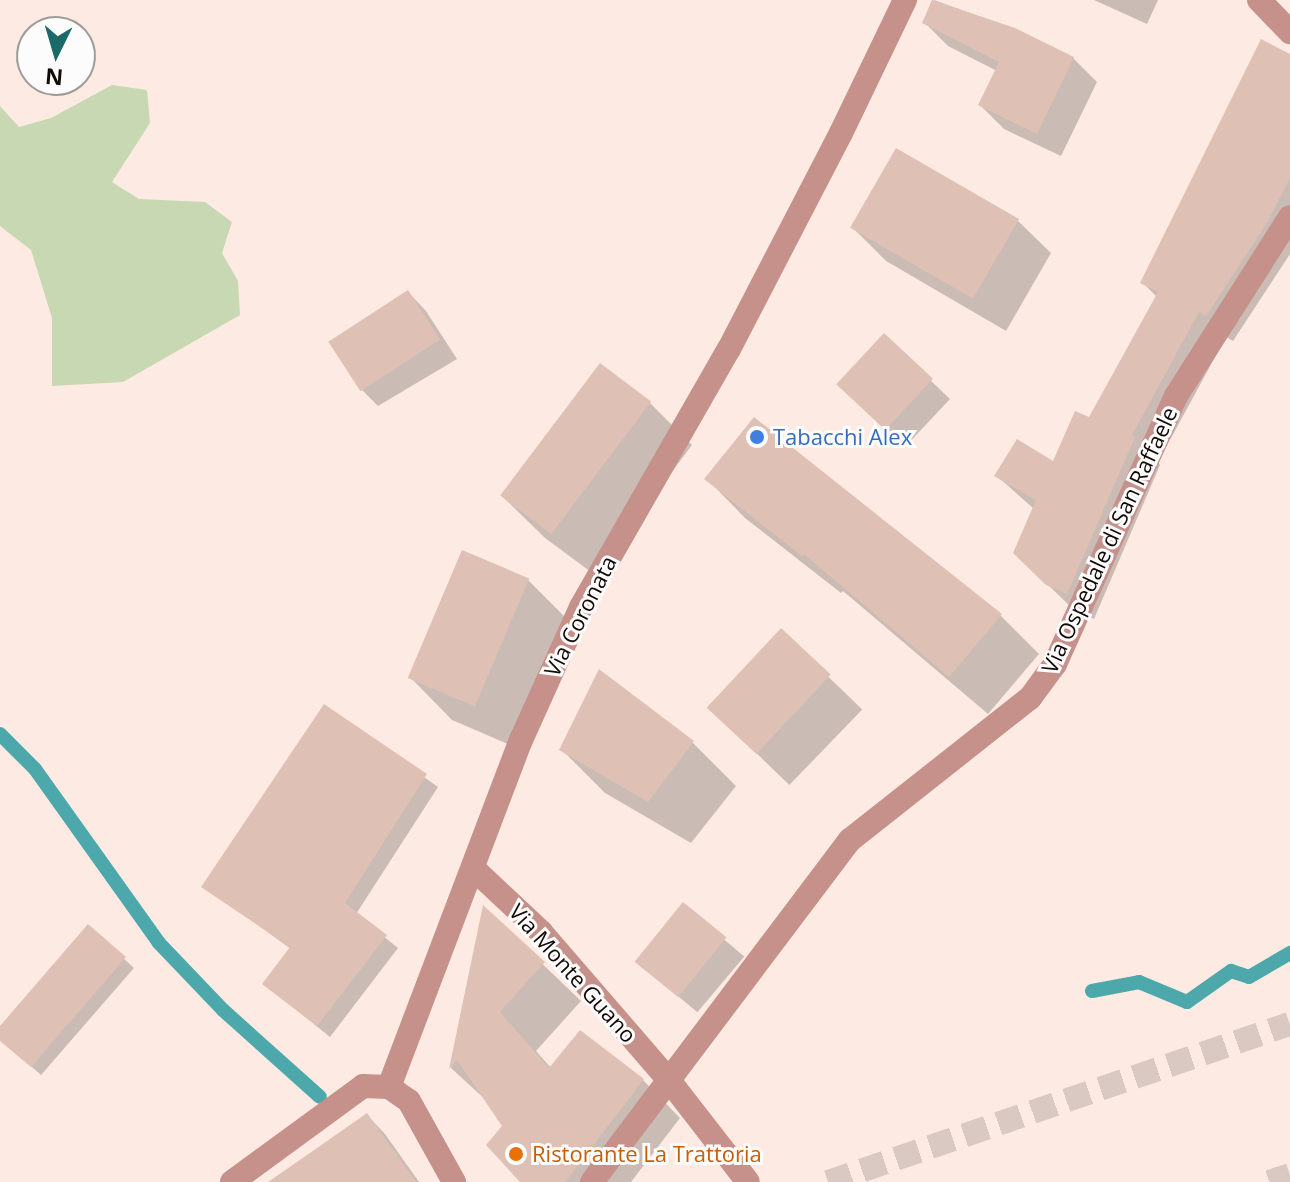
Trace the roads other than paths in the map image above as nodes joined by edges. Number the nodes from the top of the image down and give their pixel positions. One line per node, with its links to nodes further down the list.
1 (905, 0): 5 (street, Via Coronata)
2 (1259, 0): 3 (street)
3 (1290, 32)
4 (1290, 217): 6 (street, Via Ospedale di San Raffaele)
5 (475, 870): 6 (street, Via Monte Guano); 7 (street, Via Coronata)
6 (668, 1079): 10 (street); 11 (street, Via Monte Guano)
7 (389, 1087): 8 (street); 9 (street)
8 (232, 1182)
9 (454, 1182)
10 (592, 1182)
11 (748, 1182)

